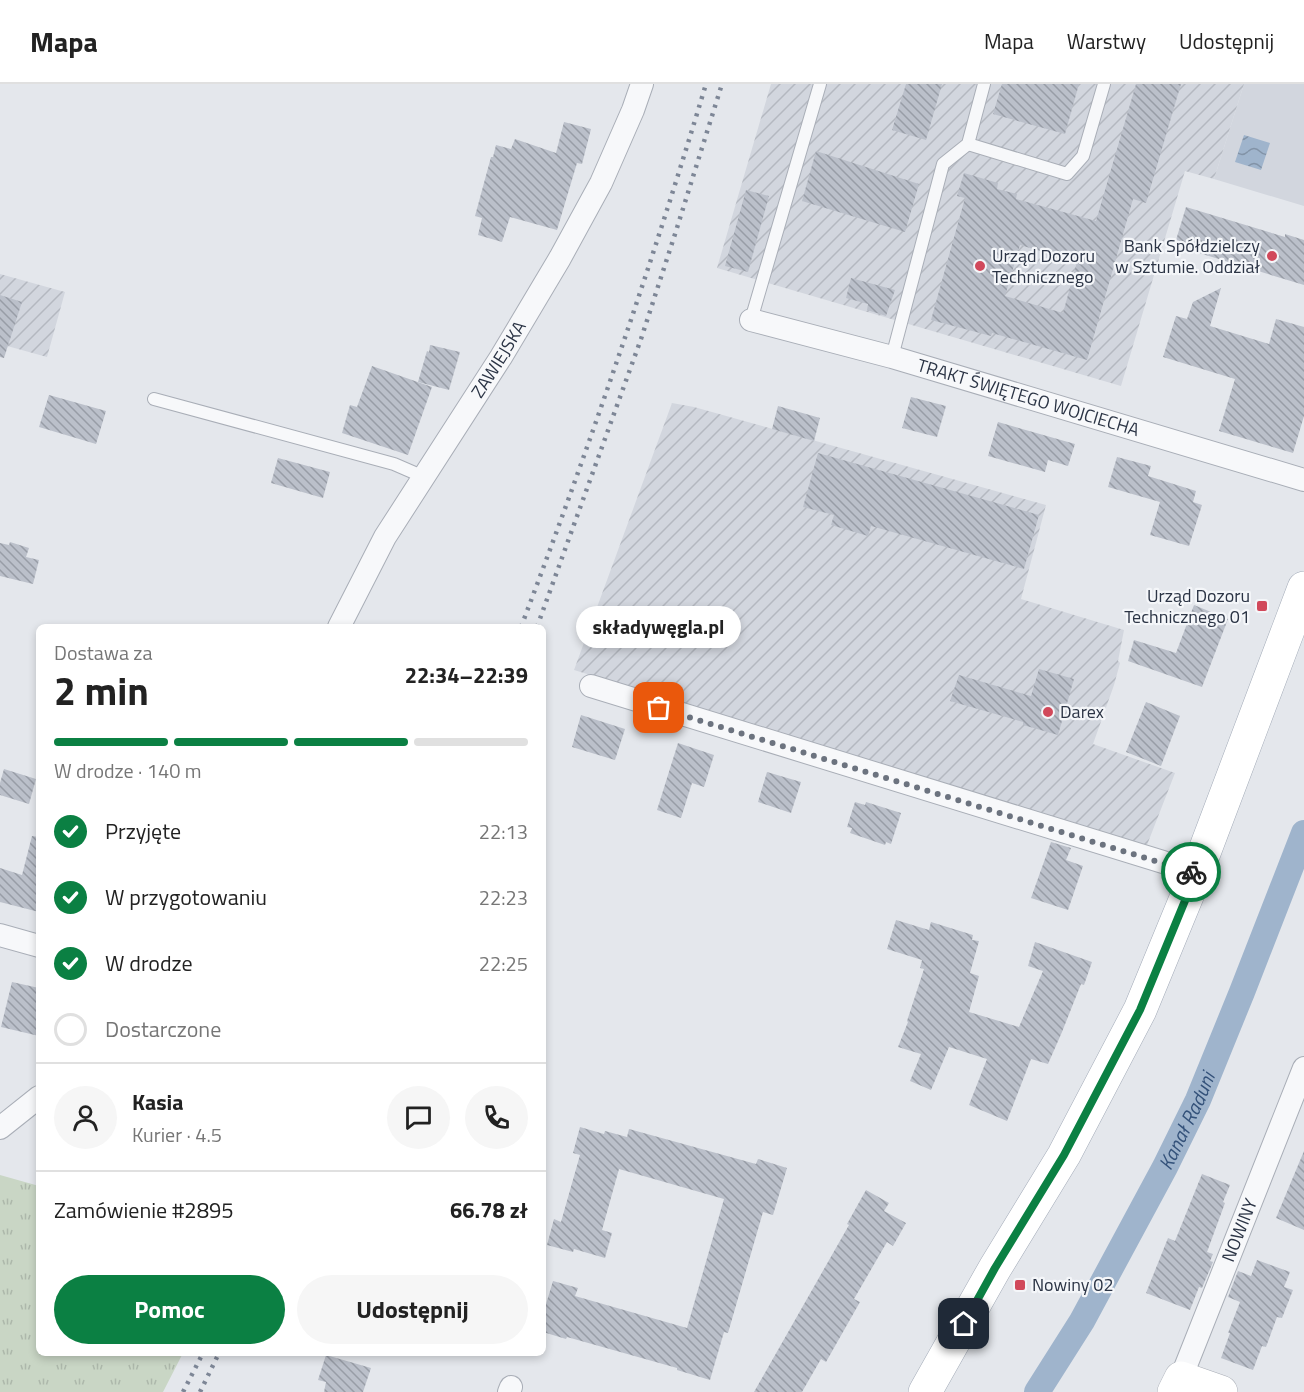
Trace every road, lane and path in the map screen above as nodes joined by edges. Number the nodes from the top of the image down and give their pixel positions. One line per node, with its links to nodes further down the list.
1 (642, 84): 9 (street, ZAWIEJSKA)
2 (820, 84): 6 (lane)
3 (984, 84): 5 (lane)
4 (1104, 84): 5 (lane)
5 (968, 144): 7 (lane)
6 (751, 320): 7 (street, TRAKT ŚWIĘTEGO WOJCIECHA)
7 (892, 357): 10 (street, TRAKT ŚWIĘTEGO WOJCIECHA)
8 (154, 399): 9 (lane)
9 (424, 477): 12 (street, ZAWIEJSKA)
10 (1304, 480)
11 (1304, 588): 14 (main road)
12 (341, 624)
13 (591, 686): 14 (street)
14 (1196, 874): 21 (main road)
15 (0, 935): 16 (street)
16 (36, 945)
17 (1304, 1068): 20 (street, NOWINY)
18 (36, 1099): 19 (street)
19 (0, 1128)
20 (1178, 1385): 22 (main road)
21 (925, 1392)
22 (1221, 1392)

